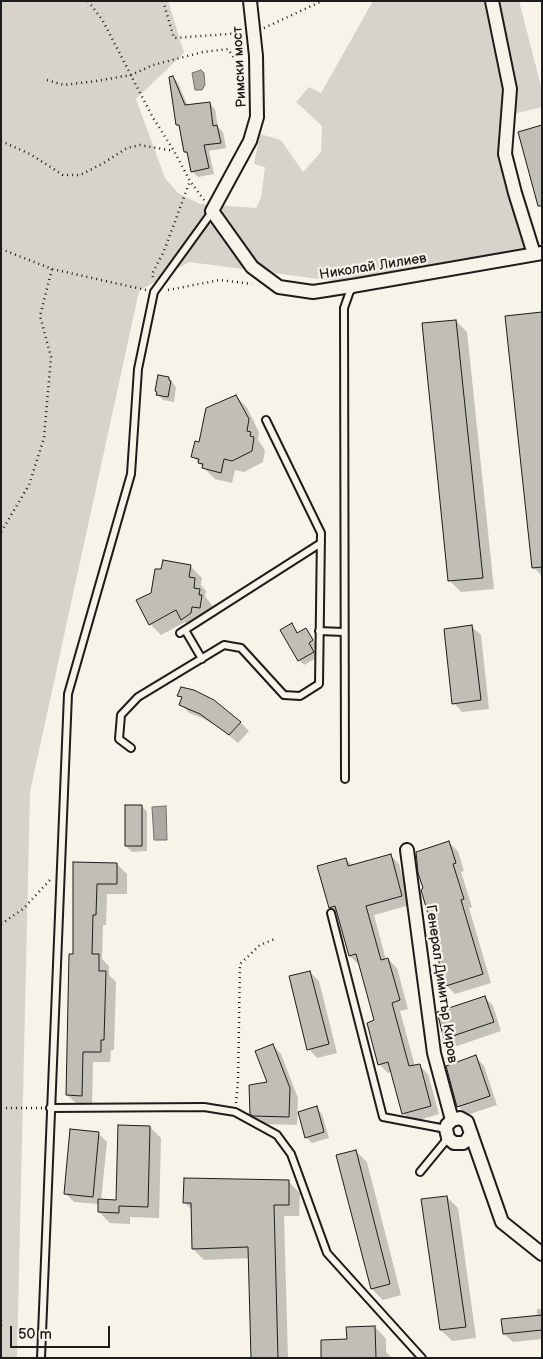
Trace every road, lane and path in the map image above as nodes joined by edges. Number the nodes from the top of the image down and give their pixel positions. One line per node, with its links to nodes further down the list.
1 (88, 1): 7 (path)
2 (163, 1): 5 (path)
3 (250, 1): 11 (street, Римски мост)
4 (492, 1): 13 (street)
5 (174, 38)
6 (242, 70): 7 (path)
7 (131, 75): 8 (path); 10 (path)
8 (47, 80)
9 (1, 141): 10 (path)
10 (174, 150): 11 (path)
11 (212, 211): 16 (street, Николай Лилиев); 17 (lane)
12 (1, 249): 14 (path)
13 (538, 254): 16 (street, Николай Лилиев)
14 (52, 269): 17 (path); 19 (path)
15 (254, 284): 17 (path)
16 (358, 286): 22 (lane)
17 (154, 292): 32 (lane)
18 (266, 420): 20 (lane)
19 (1, 532)
20 (321, 543): 21 (lane); 23 (lane)
21 (320, 631): 22 (lane); 23 (lane)
22 (344, 632): 25 (lane)
23 (202, 659): 24 (lane)
24 (131, 748)
25 (345, 779)
26 (407, 850): 34 (street, Генерал Димитър Киров)
27 (53, 877): 29 (path)
28 (330, 913): 34 (lane)
29 (1, 924)
30 (276, 938): 33 (path)
31 (1, 1108): 32 (path)
32 (50, 1108): 33 (lane); 41 (lane)
33 (235, 1112): 42 (lane)
34 (451, 1132): 35 (street); 35 (street); 36 (street); 37 (lane)
35 (471, 1133): 36 (street)
36 (478, 1153): 38 (street)
37 (420, 1172)
38 (542, 1254)
39 (1, 1320): 40 (path)
40 (1, 1328)
41 (41, 1358)
42 (422, 1358)

